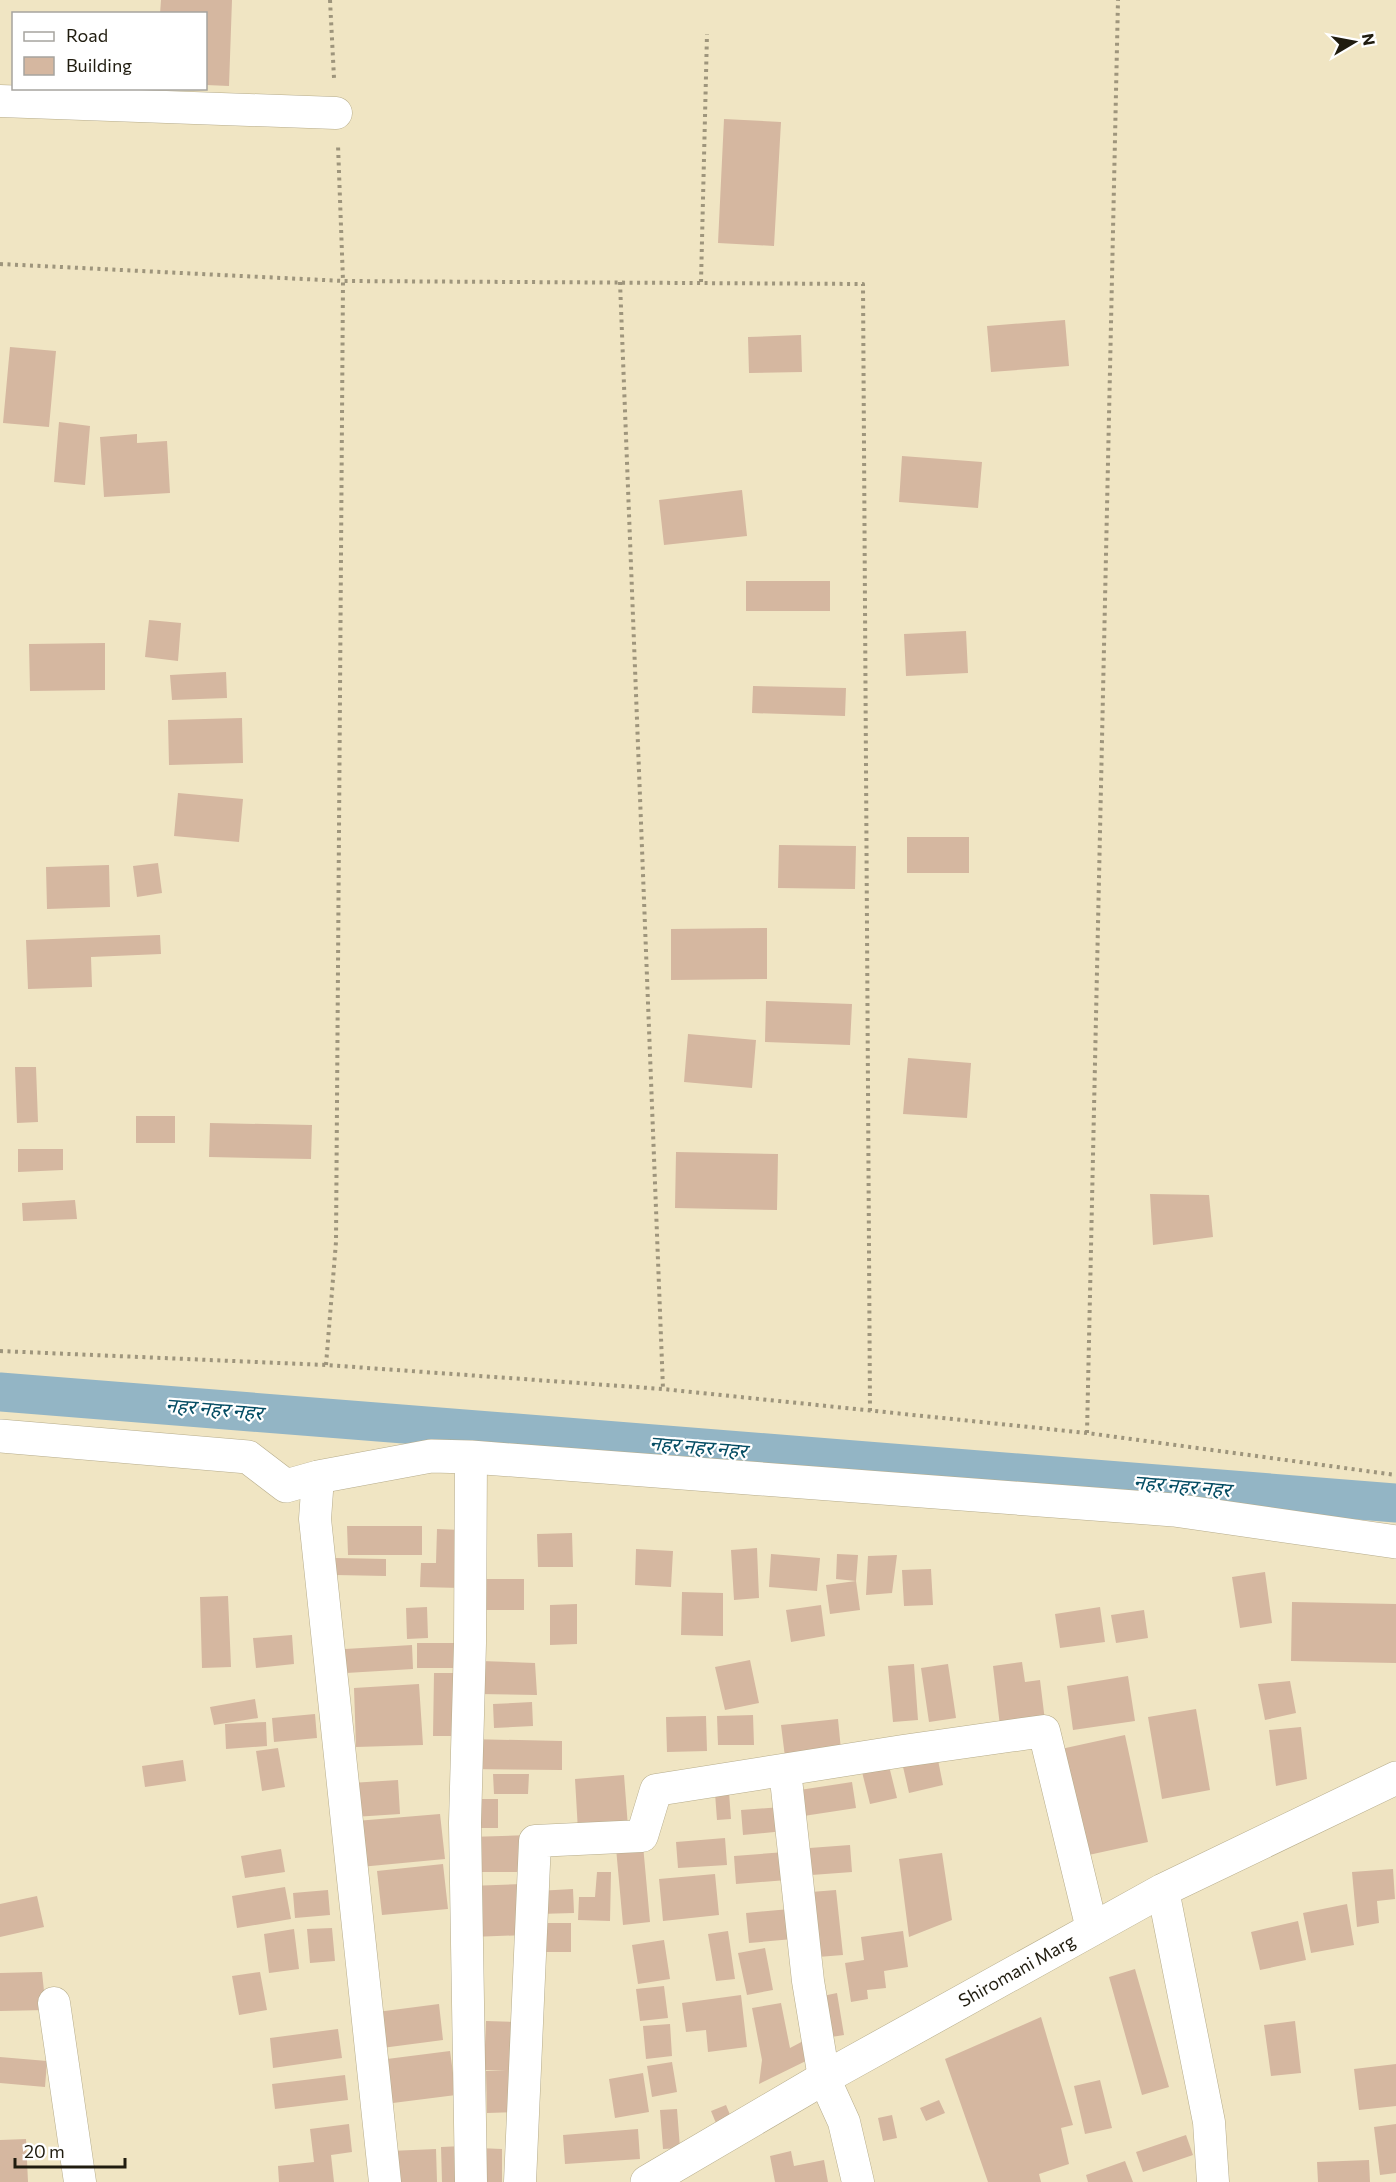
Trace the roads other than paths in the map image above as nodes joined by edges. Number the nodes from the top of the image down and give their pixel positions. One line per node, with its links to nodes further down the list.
1 (0, 101): 2 (street)
2 (336, 113)
3 (0, 1436): 5 (main road)
4 (471, 1457): 5 (main road); 6 (main road); 15 (street)
5 (318, 1477): 14 (street)
6 (1396, 1542)
7 (785, 1770): 10 (street); 12 (street); 16 (street)
8 (1396, 1778): 9 (main road, Shiromani Marg)
9 (1163, 1890): 10 (main road, Shiromani Marg); 19 (street)
10 (1092, 1929): 12 (main road, Shiromani Marg)
11 (54, 2003): 13 (street)
12 (824, 2078): 17 (main road, Shiromani Marg); 18 (street)
13 (80, 2182)
14 (385, 2182)
15 (471, 2182)
16 (520, 2182)
17 (647, 2182)
18 (858, 2182)
19 (1213, 2182)

